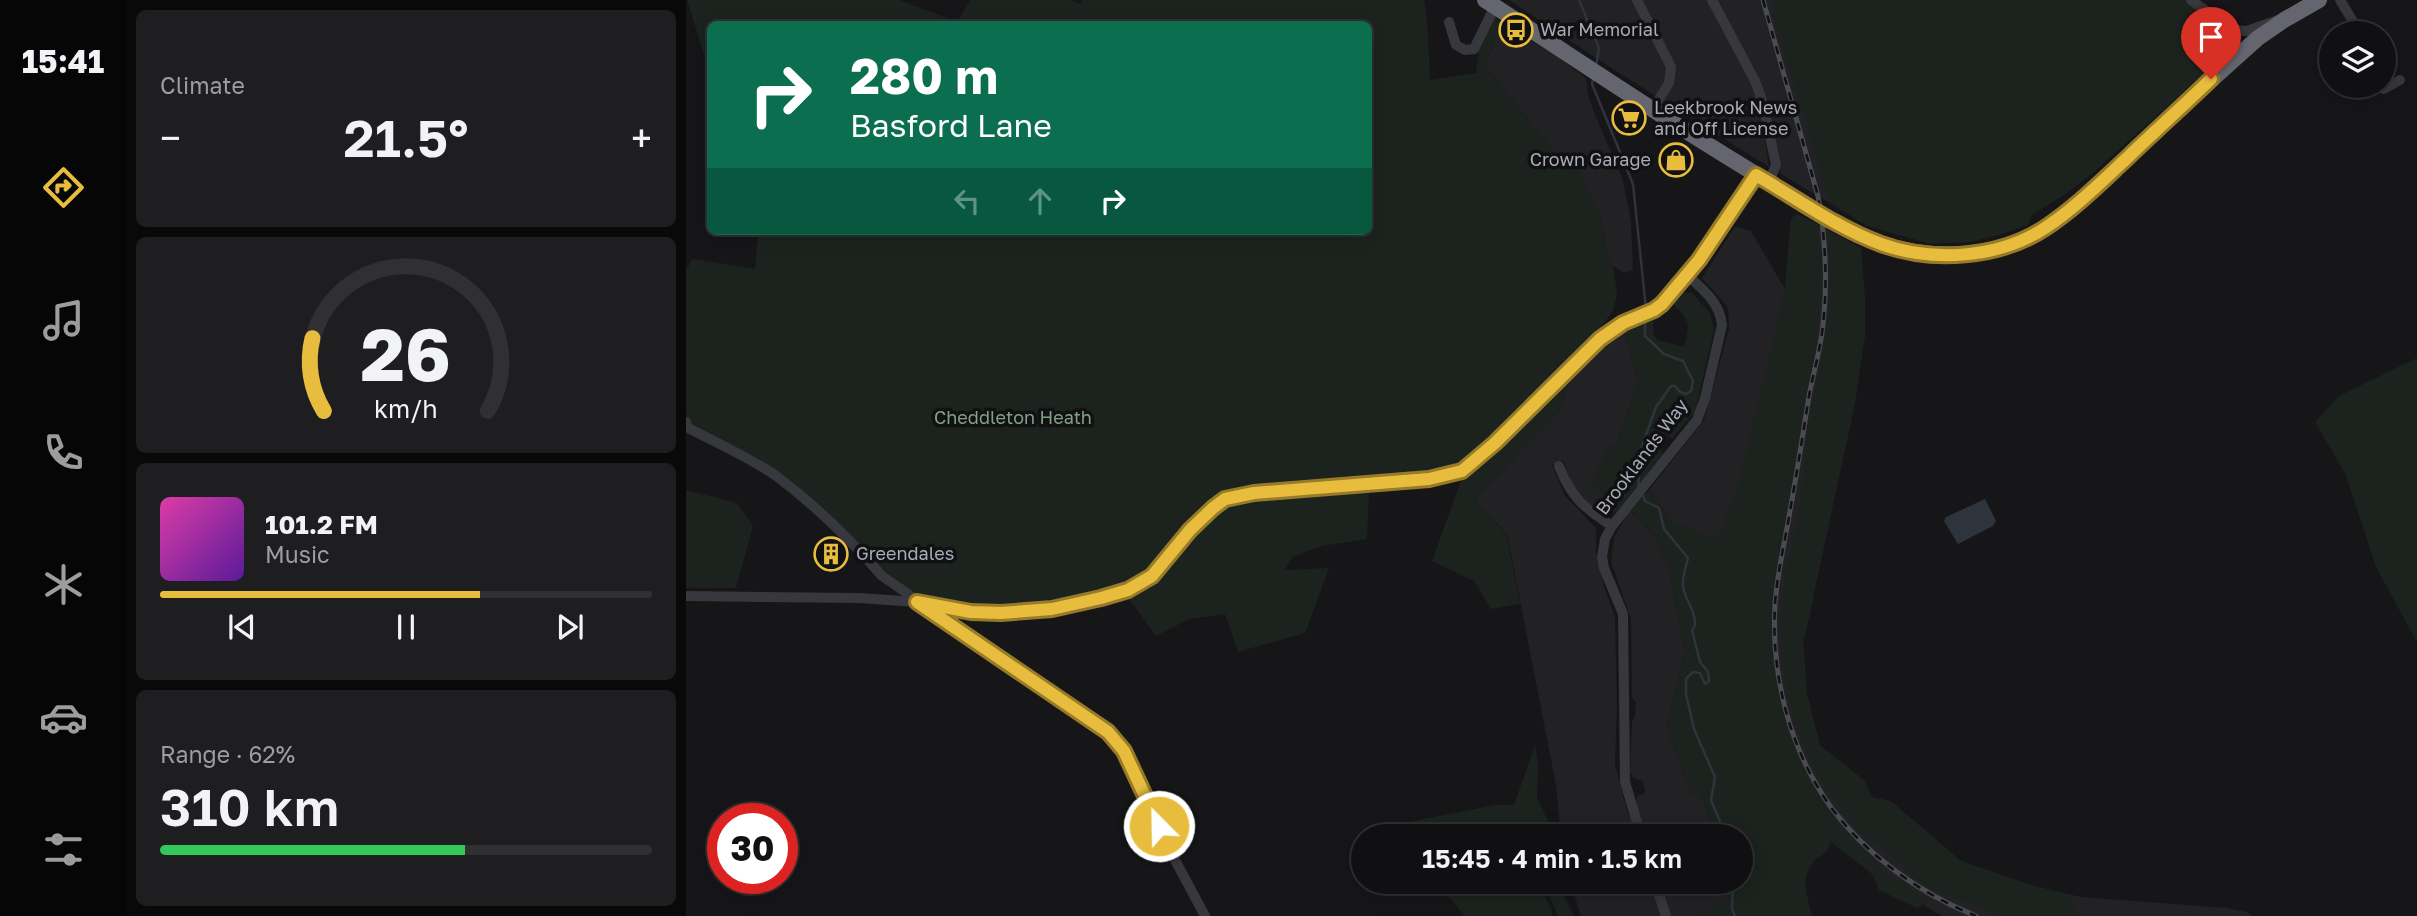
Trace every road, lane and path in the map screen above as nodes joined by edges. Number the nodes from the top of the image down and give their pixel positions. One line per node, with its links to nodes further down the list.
1 (1637, 0): 10 (street)
2 (1712, 0): 11 (street)
3 (2191, 0): 7 (street)
4 (2319, 0): 7 (highway)
5 (2340, 0): 8 (street)
6 (1490, 3): 9 (street); 10 (highway)
7 (2284, 20): 11 (highway)
8 (2353, 21)
9 (1449, 22)
10 (1653, 109): 11 (highway)
11 (1763, 178): 12 (street)
12 (1687, 275): 15 (street, Brooklands Way); 17 (street)
13 (686, 422): 17 (street)
14 (1559, 466): 15 (street)
15 (1612, 526): 18 (street, Brooklands Way)
16 (686, 597): 17 (street)
17 (917, 602): 20 (street)
18 (1638, 824)
19 (1659, 894): 21 (street)
20 (1205, 916)
21 (1665, 916)

